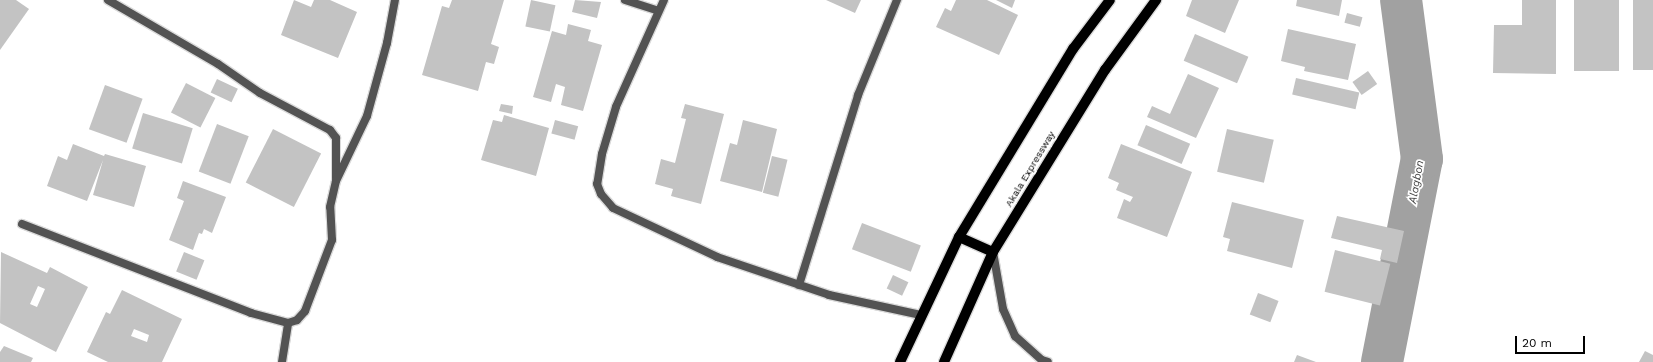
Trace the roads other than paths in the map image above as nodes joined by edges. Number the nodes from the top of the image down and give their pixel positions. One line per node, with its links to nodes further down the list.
1 (108, 0): 9 (street)
2 (395, 0): 9 (street)
3 (625, 0): 8 (street)
4 (664, 0): 8 (street)
5 (897, 0): 13 (street)
6 (1110, 0): 11 (main road)
7 (1156, 0): 12 (main road, Akala Expressway)
8 (658, 12): 13 (street)
9 (336, 181): 15 (street)
10 (22, 224): 15 (street)
11 (959, 237): 12 (main road); 14 (main road)
12 (993, 252): 18 (main road, Akala Expressway); 19 (street)
13 (799, 285): 14 (street)
14 (921, 315): 17 (main road)
15 (288, 323): 16 (street)
16 (282, 362)
17 (900, 362)
18 (944, 362)
19 (1048, 362)

